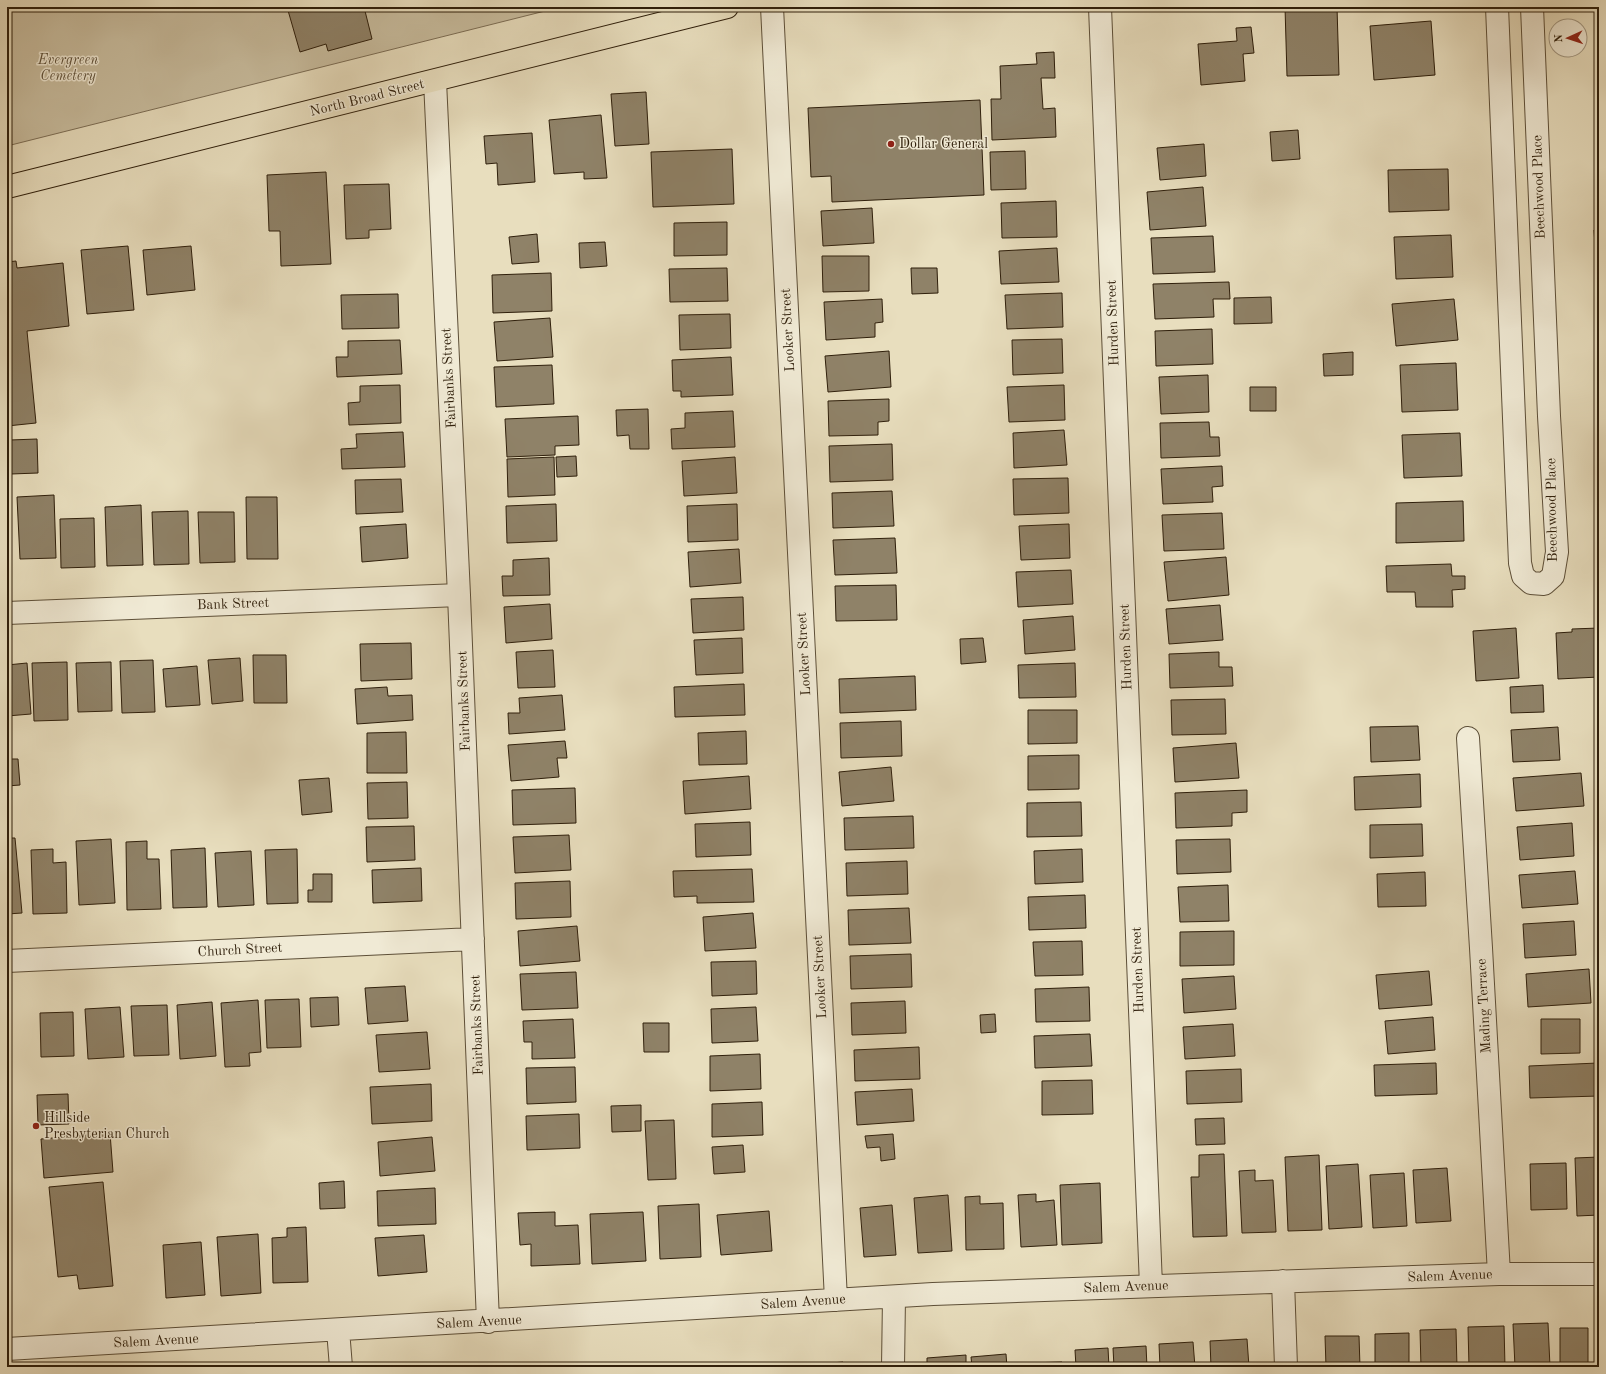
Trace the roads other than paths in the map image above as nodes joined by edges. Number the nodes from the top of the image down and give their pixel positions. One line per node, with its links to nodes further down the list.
1 (727, 7): 6 (main road, North Broad Street)
2 (772, 7): 22 (street, Looker Street)
3 (1100, 7): 20 (street, Hurden Street)
4 (1497, 7): 7 (street, Beechwood Place)
5 (1532, 7): 8 (street, Beechwood Place)
6 (434, 81): 9 (main road, North Broad Street); 12 (street, Fairbanks Street)
7 (1503, 150): 8 (street); 11 (street, Beechwood Place)
8 (1538, 150): 10 (street, Beechwood Place)
9 (7, 187)
10 (1547, 366): 11 (street); 11 (street, Beechwood Place)
11 (1512, 367)
12 (460, 595): 13 (street, Bank Street); 15 (street, Fairbanks Street)
13 (7, 613)
14 (1468, 738): 17 (street, Mading Terrace)
15 (473, 939): 16 (street, Church Street); 23 (street, Fairbanks Street)
16 (7, 961)
17 (1499, 1274): 18 (street, Salem Avenue); 19 (street, Salem Avenue)
18 (1599, 1274)
19 (1283, 1281): 20 (street, Salem Avenue); 28 (street)
20 (1151, 1286): 21 (street, Salem Avenue)
21 (894, 1297): 22 (street, Salem Avenue); 27 (street)
22 (836, 1300): 23 (street, Salem Avenue)
23 (488, 1322): 24 (street, Salem Avenue)
24 (338, 1330): 25 (street, Salem Avenue); 26 (street)
25 (7, 1349)
26 (341, 1367)
27 (893, 1367)
28 (1286, 1367)

